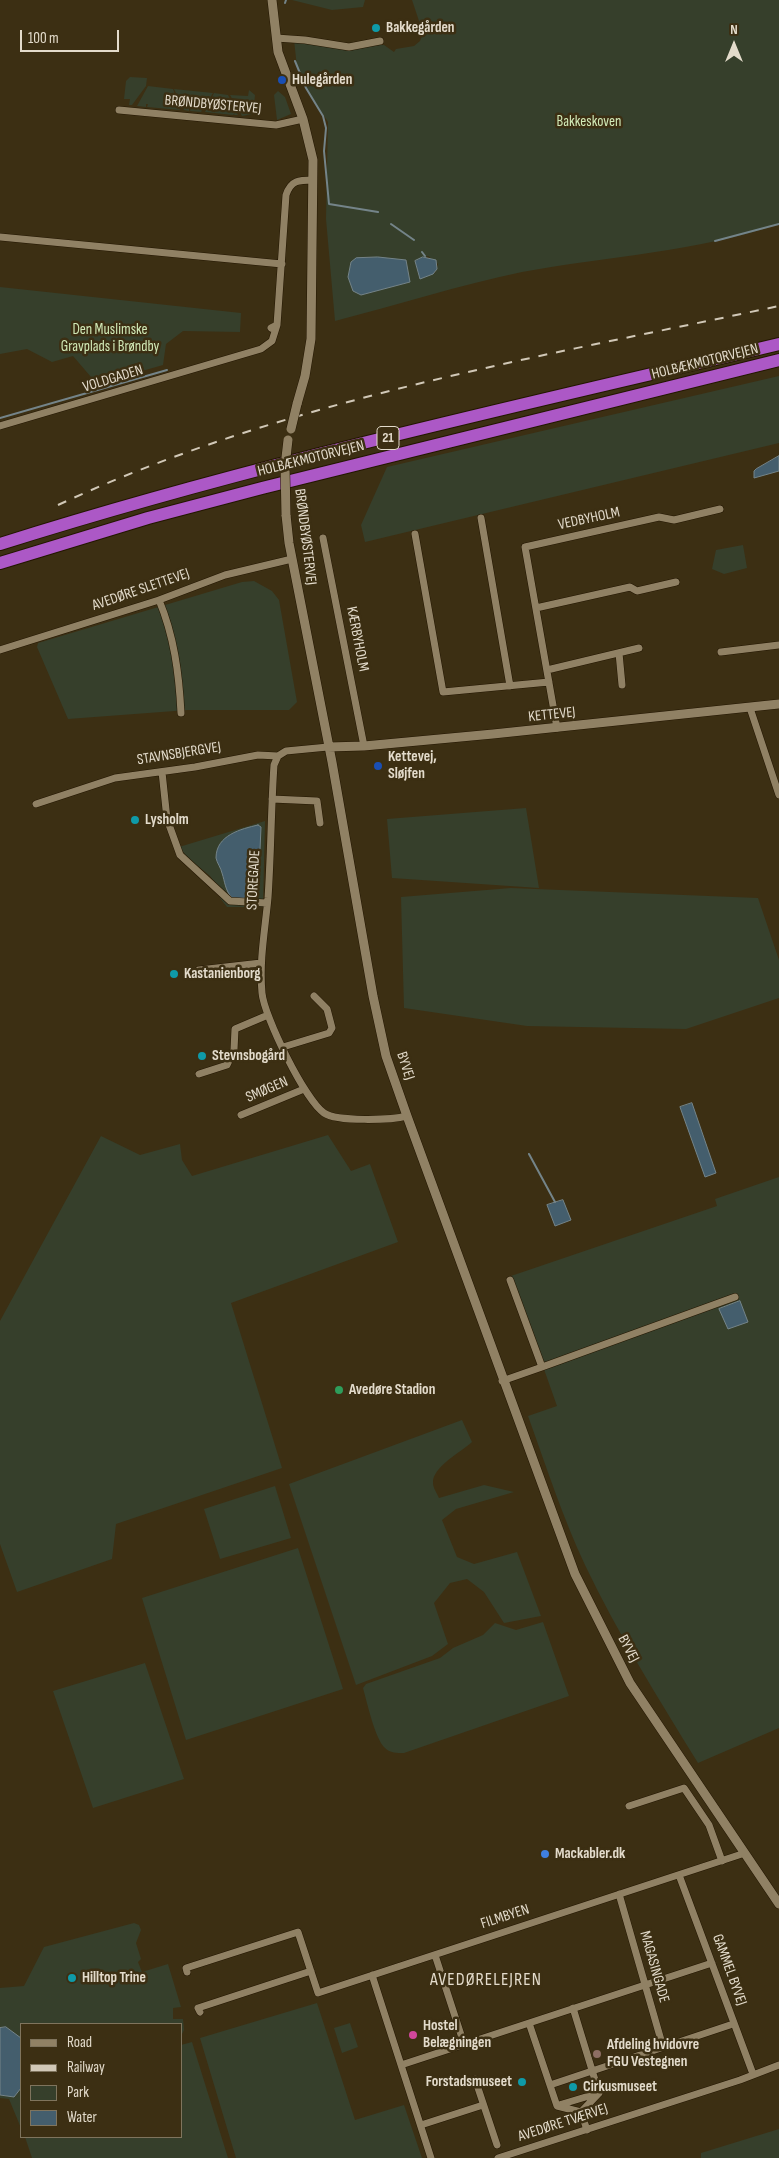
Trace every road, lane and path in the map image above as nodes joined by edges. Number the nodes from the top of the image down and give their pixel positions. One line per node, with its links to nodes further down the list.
1 (272, 0): 2 (street, BRØNDBYØSTERVEJ)
2 (276, 38): 3 (street); 5 (street, BRØNDBYØSTERVEJ)
3 (380, 41)
4 (119, 110): 5 (street, BRØNDBYØSTERVEJ)
5 (303, 119): 6 (street, BRØNDBYØSTERVEJ)
6 (313, 180): 8 (street); 17 (street, BRØNDBYØSTERVEJ, bridge)
7 (0, 237): 8 (street)
8 (282, 264): 11 (street, VOLDGADEN)
9 (779, 344): 16 (highway, HOLBÆKMOTORVEJEN / 21)
10 (779, 362): 18 (highway, HOLBÆKMOTORVEJEN / 21)
11 (0, 426)
12 (720, 509): 21 (street, VEDBYHOLM)
13 (480, 518): 30 (street)
14 (415, 534): 30 (street)
15 (323, 538): 35 (street, KÆRBYHOLM)
16 (0, 544)
17 (292, 560): 20 (street, AVEDØRE SLETTEVEJ); 36 (street, BRØNDBYØSTERVEJ)
18 (0, 563)
19 (676, 582): 21 (street)
20 (159, 600): 24 (street, AVEDØRE SLETTEVEJ); 33 (street)
21 (536, 608): 27 (street, VEDBYHOLM)
22 (779, 645): 25 (street)
23 (639, 648): 26 (street)
24 (0, 650)
25 (721, 652)
26 (619, 653): 27 (street); 29 (street)
27 (547, 670): 28 (street, VEDBYHOLM)
28 (549, 682): 30 (street); 34 (street, VEDBYHOLM)
29 (622, 684)
30 (510, 686)
31 (779, 704): 32 (street, KETTEVEJ)
32 (750, 708): 34 (street, KETTEVEJ); 39 (street)
33 (181, 713)
34 (557, 728): 35 (street, KETTEVEJ)
35 (364, 746): 36 (street, KETTEVEJ)
36 (328, 748): 37 (street, STAVNSBJERGVEJ); 52 (street, BYVEJ)
37 (278, 756): 38 (street, STAVNSBJERGVEJ); 40 (street, STOREGADE)
38 (162, 772): 41 (street, STAVNSBJERGVEJ); 43 (street)
39 (779, 795)
40 (272, 800): 42 (street); 43 (street, STOREGADE)
41 (36, 804)
42 (320, 823)
43 (267, 902): 44 (street, STOREGADE)
44 (261, 963): 45 (street); 47 (street, STOREGADE)
45 (199, 970)
46 (314, 996): 48 (street)
47 (268, 1015): 48 (street, STOREGADE); 49 (street)
48 (283, 1047): 50 (street, STOREGADE)
49 (199, 1074)
50 (304, 1089): 51 (street, SMØGEN); 52 (street, STOREGADE)
51 (241, 1115)
52 (407, 1116): 56 (street, BYVEJ)
53 (510, 1280): 55 (street)
54 (735, 1297): 55 (street)
55 (542, 1367): 56 (street)
56 (502, 1380): 58 (street, BYVEJ)
57 (629, 1806): 59 (street)
58 (745, 1853): 59 (street, FILMBYEN); 62 (street, BYVEJ)
59 (722, 1860): 60 (street, FILMBYEN)
60 (679, 1875): 61 (street, FILMBYEN); 64 (street, GAMMEL BYVEJ)
61 (619, 1894): 63 (street, FILMBYEN); 68 (street, MAGASINGADE)
62 (779, 1904)
63 (435, 1954): 67 (street, FILMBYEN); 73 (street)
64 (712, 1963): 68 (street); 78 (street, GAMMEL BYVEJ)
65 (311, 1971): 66 (street, FILMBYEN); 67 (street, FILMBYEN); 70 (street)
66 (187, 1972)
67 (372, 1975): 75 (street)
68 (645, 1985): 69 (street); 74 (street, MAGASINGADE)
69 (573, 2008): 71 (street); 77 (street)
70 (200, 2012)
71 (529, 2022): 73 (street); 80 (street)
72 (730, 2025): 74 (street)
73 (464, 2044): 75 (street)
74 (663, 2047): 77 (street)
75 (401, 2065): 85 (street)
76 (779, 2065): 78 (street, AVEDØRE TVÆRVEJ)
77 (593, 2071): 80 (street); 81 (street)
78 (753, 2074): 86 (street, AVEDØRE TVÆRVEJ)
79 (475, 2079): 82 (street)
80 (550, 2085): 83 (street)
81 (599, 2093): 83 (street); 84 (street)
82 (483, 2105): 85 (street); 87 (street)
83 (556, 2106): 84 (street)
84 (581, 2112): 86 (street)
85 (421, 2125): 88 (street)
86 (587, 2130): 89 (street, AVEDØRE TVÆRVEJ)
87 (497, 2145)
88 (431, 2158)
89 (498, 2158)

